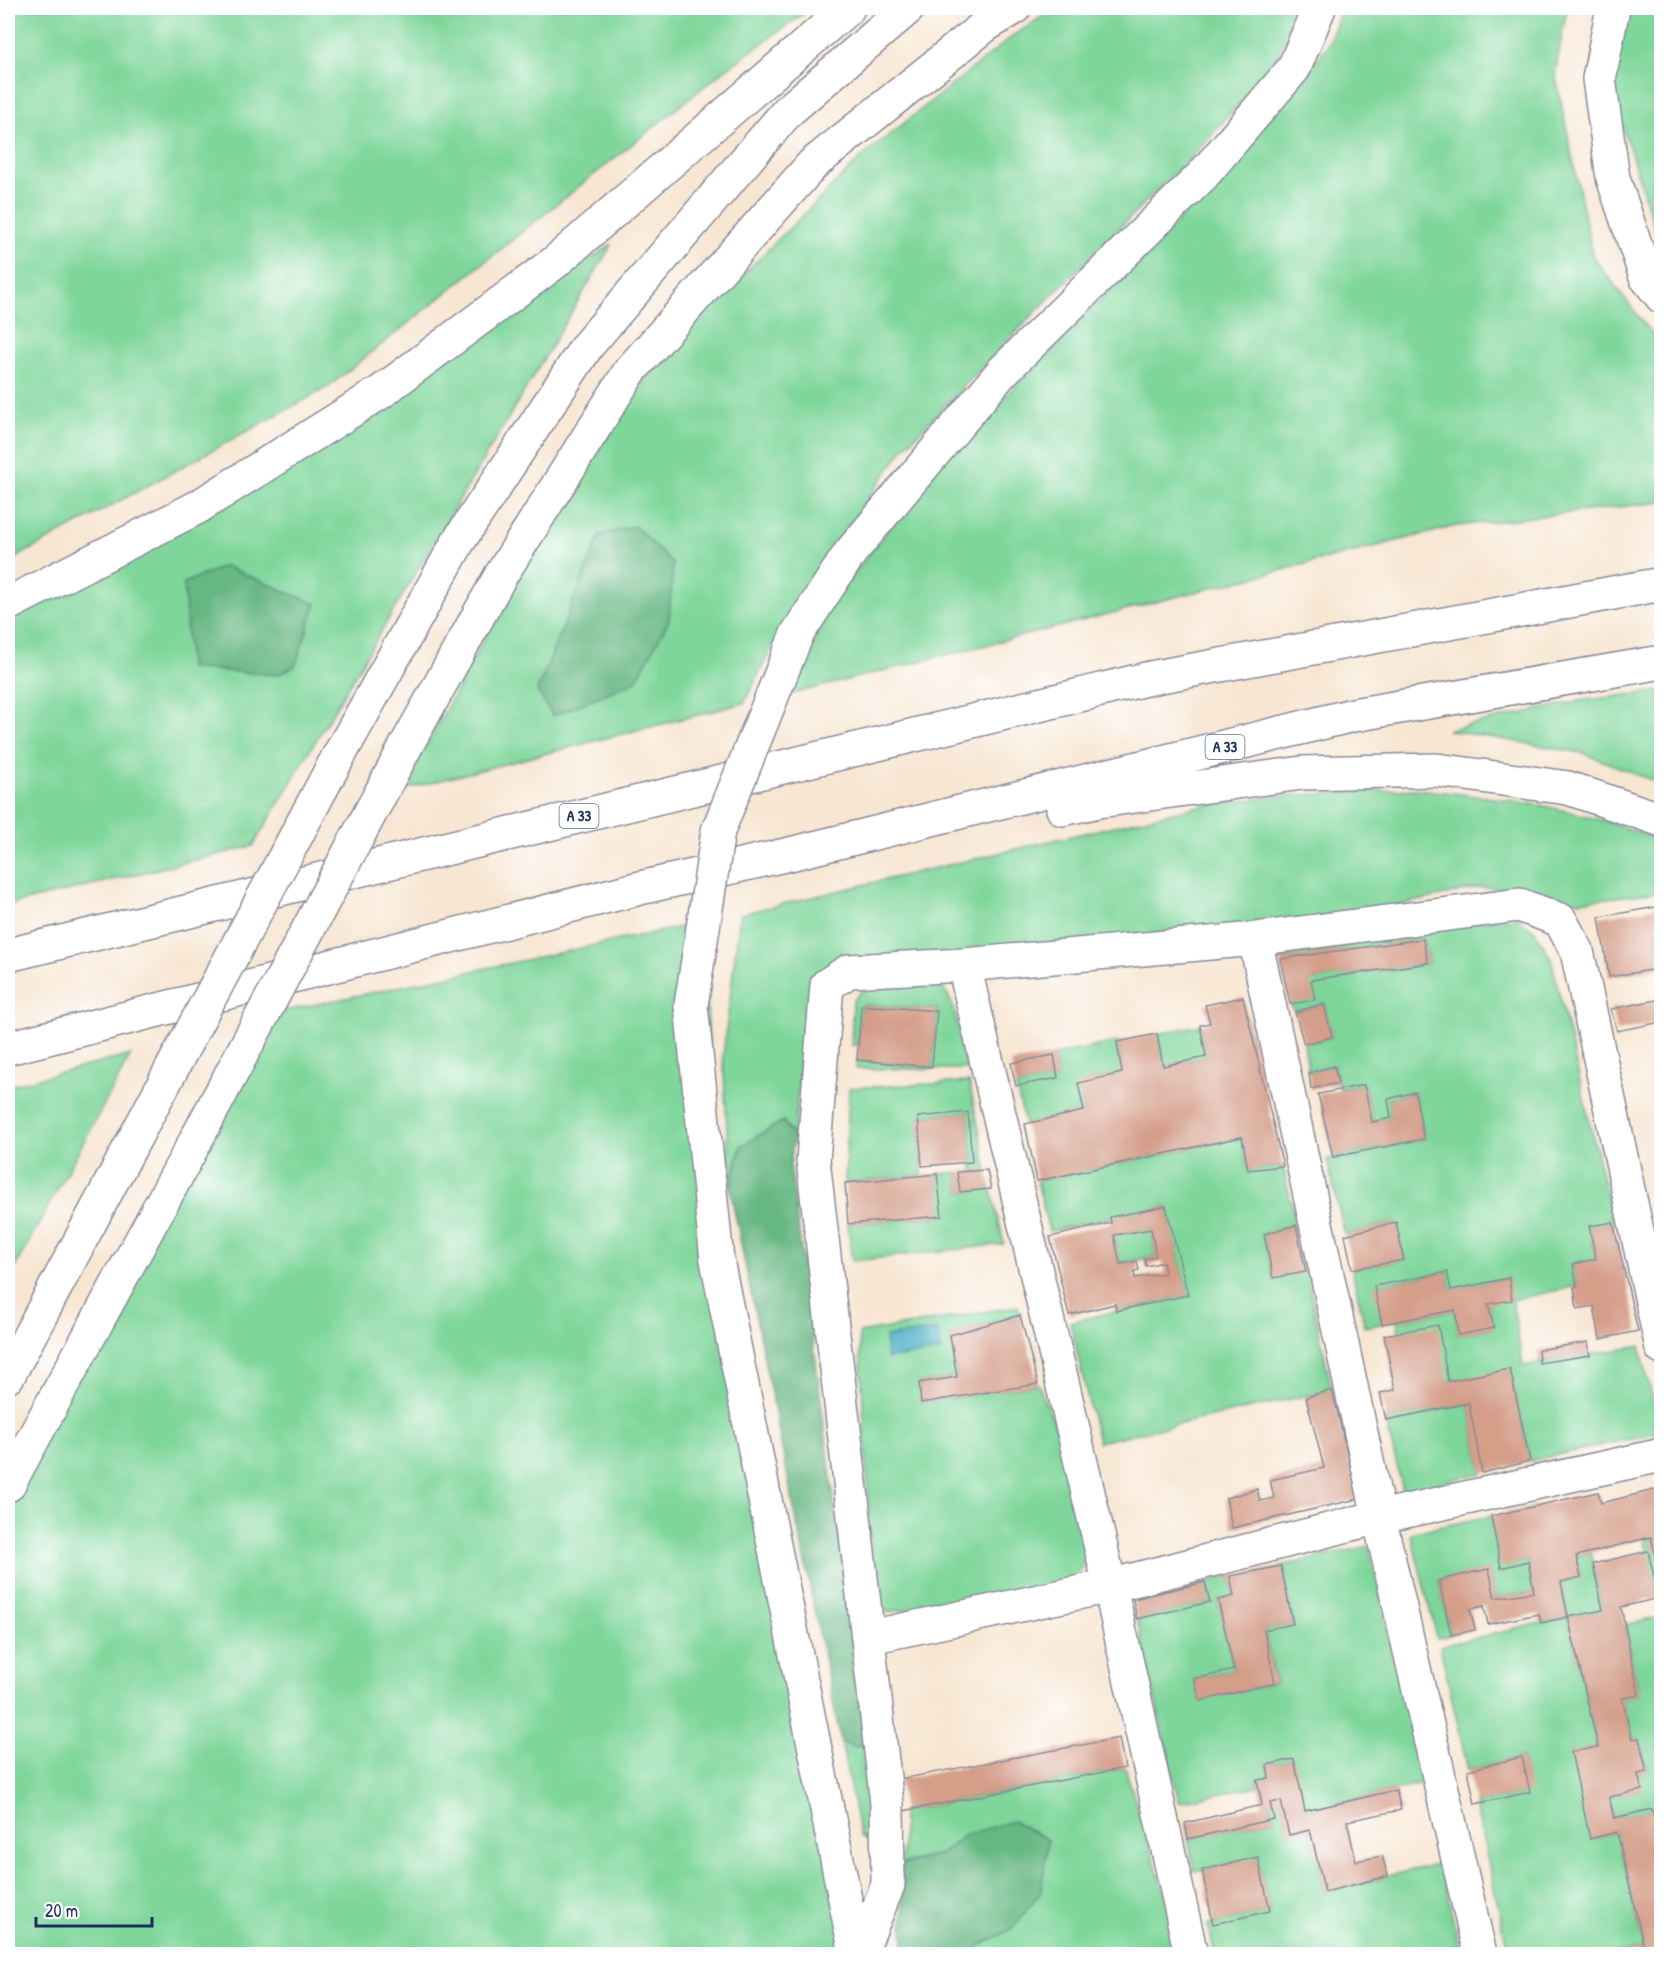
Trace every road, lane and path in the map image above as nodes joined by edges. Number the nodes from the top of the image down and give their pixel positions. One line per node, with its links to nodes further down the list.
1 (848, 8): 8 (main road)
2 (909, 8): 17 (main road, bridge)
3 (1014, 8): 19 (main road, bridge)
4 (1319, 8): 23 (main road, bridge)
5 (1613, 8): 6 (main road)
6 (1662, 297)
7 (1662, 584): 13 (main road, A 33)
8 (8, 604)
9 (1662, 662): 11 (main road, A 33)
10 (1662, 820): 11 (main road)
11 (794, 853): 15 (main road, A 33)
12 (1255, 939): 14 (main road); 16 (main road); 20 (main road)
13 (8, 955)
14 (963, 965): 21 (main road); 22 (main road)
15 (8, 1048)
16 (1662, 1348)
17 (8, 1376)
18 (1662, 1455): 20 (main road)
19 (8, 1485)
20 (1380, 1517): 21 (main road); 25 (main road)
21 (1110, 1586): 22 (main road); 24 (main road)
22 (870, 1637): 23 (main road)
23 (858, 1954)
24 (1191, 1954)
25 (1480, 1954)

